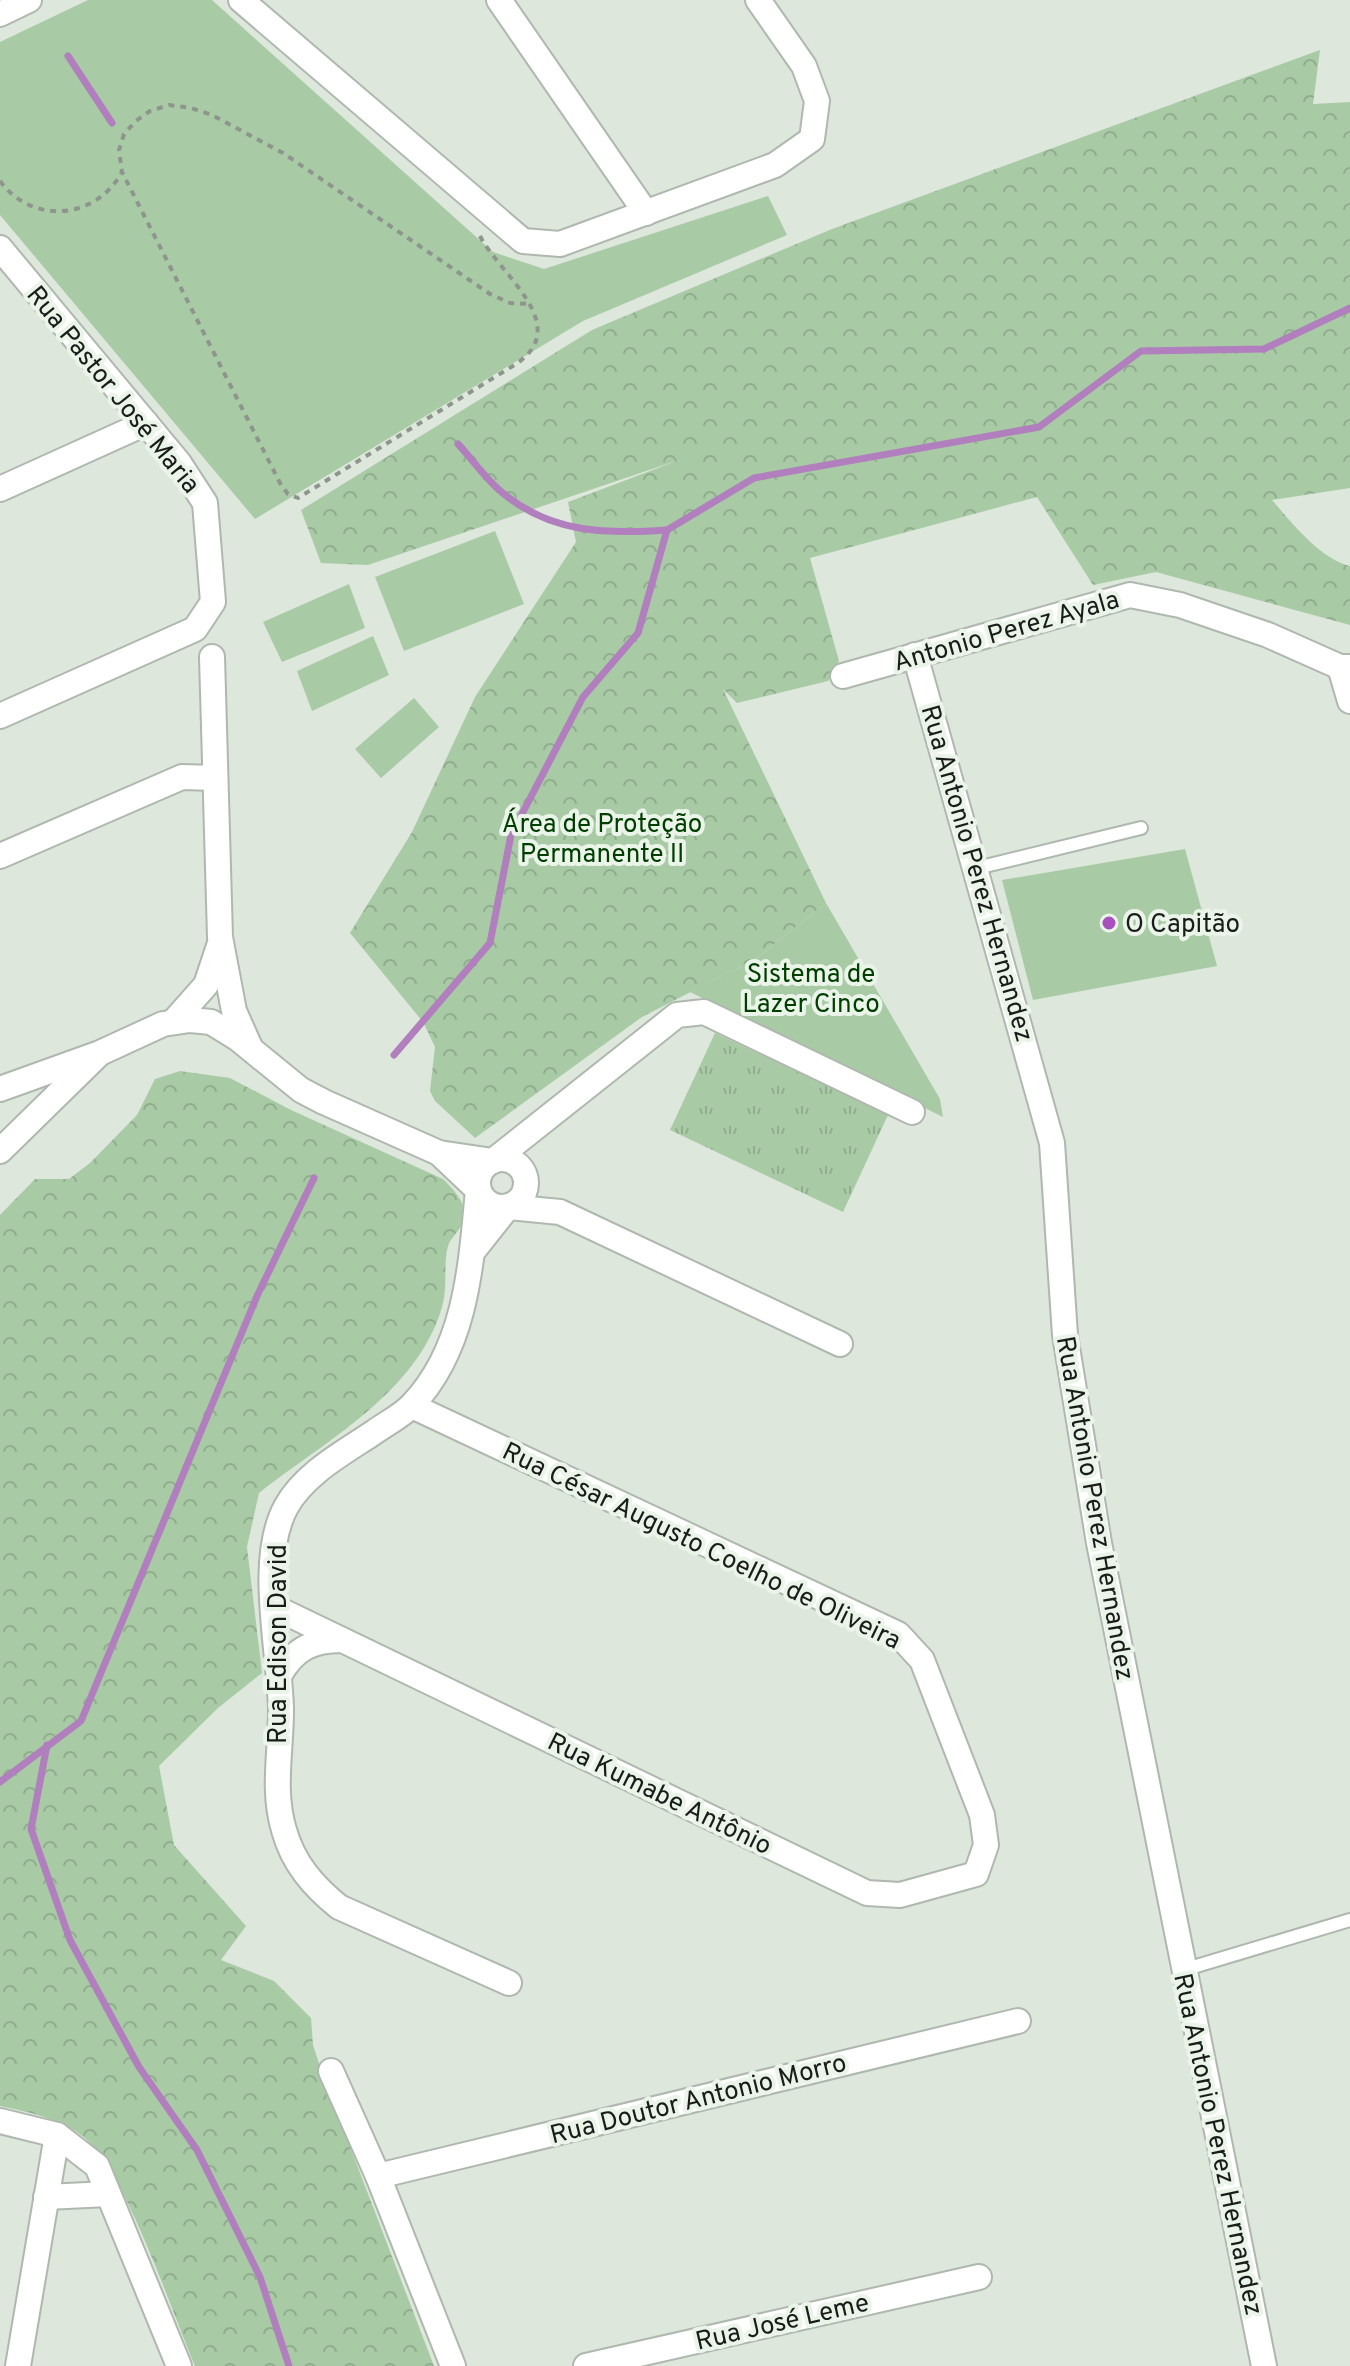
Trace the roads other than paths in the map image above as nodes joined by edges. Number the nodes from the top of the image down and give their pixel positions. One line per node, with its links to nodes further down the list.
1 (29, 0): 5 (street)
2 (241, 0): 6 (street)
3 (499, 0): 6 (street)
4 (758, 0): 6 (street)
5 (0, 14)
6 (646, 213)
7 (3, 255): 8 (street, Rua Pastor José Maria)
8 (146, 423): 9 (street); 15 (street, Rua Pastor José Maria)
9 (0, 489)
10 (915, 655): 12 (street, Antonio Perez Ayala); 13 (street, Antonio Perez Ayala); 19 (street, Rua Antonio Perez Hernandez)
11 (212, 657): 16 (street)
12 (1345, 667): 14 (street)
13 (843, 676)
14 (1350, 701)
15 (0, 716)
16 (215, 778): 18 (street); 20 (street)
17 (1141, 828): 19 (lane)
18 (0, 856)
19 (977, 868): 44 (street, Rua Antonio Perez Hernandez)
20 (220, 937): 21 (street); 22 (street)
21 (233, 1005): 23 (street); 25 (street)
22 (174, 1021): 23 (street); 24 (street)
23 (211, 1022): 25 (street)
24 (100, 1053): 26 (street); 29 (street)
25 (256, 1055): 30 (street)
26 (0, 1089)
27 (912, 1112): 28 (street)
28 (543, 1123): 31 (street); 32 (street)
29 (2, 1141)
30 (439, 1153): 31 (street); 33 (street)
31 (493, 1161): 32 (street); 33 (street)
32 (525, 1174): 34 (street); 35 (street)
33 (478, 1190): 34 (street); 36 (street, Rua Edison David)
34 (508, 1207): 35 (street); 36 (street, Rua Edison David)
35 (560, 1212): 37 (street)
36 (473, 1251): 38 (street, Rua Edison David)
37 (840, 1344)
38 (412, 1406): 39 (street, Rua Edison David); 42 (street, Rua César Augusto Coelho de Oliveira)
39 (274, 1607): 40 (street, Rua Kumabe Antônio); 41 (street, Rua Edison David)
40 (342, 1640): 41 (street); 42 (street, Rua Kumabe Antônio)
41 (279, 1676): 45 (street, Rua Edison David)
42 (982, 1864)
43 (1350, 1920): 44 (lane)
44 (1183, 1970): 58 (street, Rua Antonio Perez Hernandez)
45 (509, 1983)
46 (1018, 2021): 50 (street, Rua Doutor Antonio Morro)
47 (331, 2071): 50 (street)
48 (0, 2121): 49 (street)
49 (57, 2135): 51 (street); 52 (street)
50 (378, 2176): 56 (street)
51 (108, 2194): 52 (street); 55 (street)
52 (46, 2197): 54 (street)
53 (979, 2277): 57 (street, Rua José Leme)
54 (18, 2366)
55 (179, 2366)
56 (453, 2366)
57 (586, 2366)
58 (1264, 2366)

